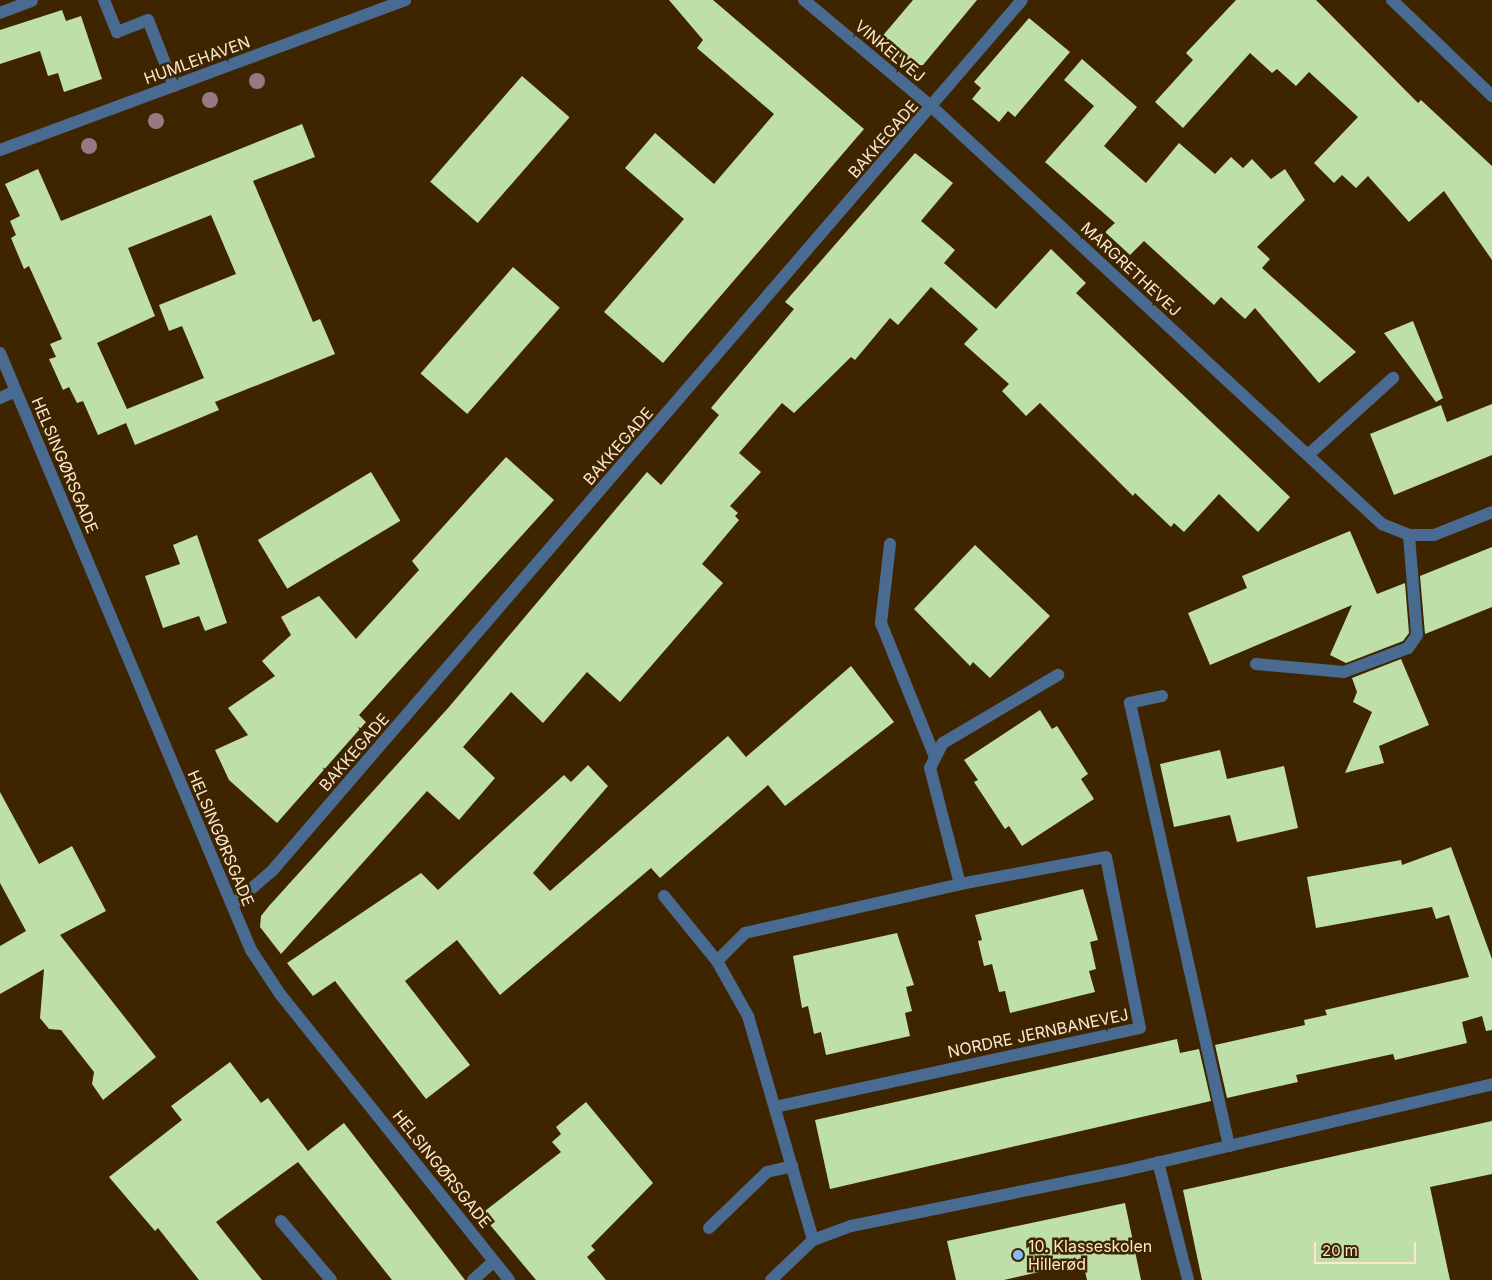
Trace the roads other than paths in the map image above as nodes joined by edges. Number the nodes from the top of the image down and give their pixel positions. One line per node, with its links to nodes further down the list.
1 (104, 0): 8 (street)
2 (405, 0): 8 (street, HUMLEHAVEN)
3 (804, 0): 10 (street, VINKELVEJ)
4 (1022, 0): 10 (street, BAKKEGADE)
5 (1392, 0): 9 (street)
6 (32, 1): 7 (street)
7 (0, 13)
8 (174, 86): 11 (street, HUMLEHAVEN)
9 (1492, 96)
10 (932, 107): 16 (street, MARGRETHEVEJ); 26 (street, BAKKEGADE)
11 (0, 150)
12 (0, 353): 14 (street, HELSINGØRSGADE)
13 (1392, 378): 16 (street)
14 (16, 390): 15 (street); 26 (street, HELSINGØRSGADE)
15 (0, 398)
16 (1308, 455): 18 (street, MARGRETHEVEJ)
17 (1492, 512): 18 (street, MARGRETHEVEJ)
18 (1409, 535): 20 (street)
19 (890, 544): 23 (street)
20 (1256, 664)
21 (1058, 675): 23 (street)
22 (1162, 696): 30 (street)
23 (935, 757): 24 (street)
24 (960, 884): 27 (street, NORDRE JERNBANEVEJ); 29 (street, NORDRE JERNBANEVEJ)
25 (664, 896): 27 (street)
26 (232, 905): 36 (street, HELSINGØRSGADE)
27 (717, 962): 29 (street)
28 (1492, 1084): 30 (street)
29 (775, 1107): 32 (street)
30 (1229, 1146): 31 (street)
31 (1158, 1162): 35 (street); 41 (street)
32 (792, 1166): 34 (street); 35 (street)
33 (281, 1221): 37 (street)
34 (709, 1228)
35 (813, 1240): 40 (street)
36 (494, 1261): 38 (street); 39 (street, HELSINGØRSGADE)
37 (331, 1280)
38 (473, 1280)
39 (509, 1280)
40 (771, 1280)
41 (1188, 1280)

